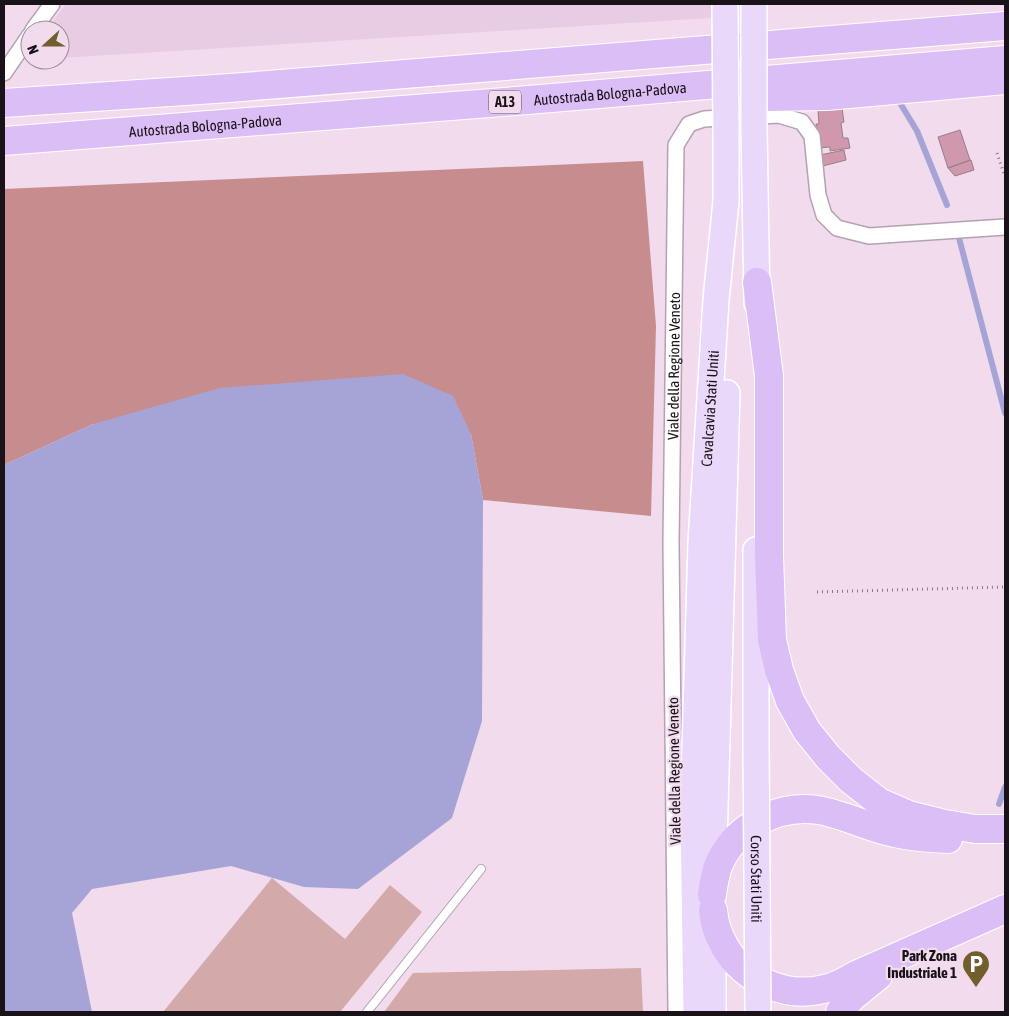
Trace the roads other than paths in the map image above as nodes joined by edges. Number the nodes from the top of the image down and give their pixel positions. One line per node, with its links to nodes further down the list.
1 (52, 4): 4 (street)
2 (725, 4): 13 (main road, Cavalcavia Stati Uniti, bridge)
3 (754, 4): 15 (main road, bridge)
4 (40, 20)
5 (1005, 26): 11 (highway)
6 (20, 50): 8 (street)
7 (1005, 60): 10 (highway, Autostrada Bologna-Padova / A13)
8 (4, 73)
9 (1005, 80): 10 (highway, A13)
10 (516, 101): 12 (highway, Autostrada Bologna-Padova / A13)
11 (4, 103)
12 (4, 142)
13 (726, 201): 19 (main road); 24 (main road, Cavalcavia Stati Uniti)
14 (1005, 227): 23 (street, Viale della Regione Veneto)
15 (757, 282): 16 (highway); 26 (main road, Corso Stati Uniti, bridge)
16 (1005, 829)
17 (1005, 839): 19 (highway)
18 (482, 869): 22 (lane)
19 (712, 902): 21 (highway); 25 (main road)
20 (1005, 909): 21 (highway)
21 (938, 938): 27 (highway)
22 (367, 1012)
23 (676, 1012)
24 (696, 1012)
25 (713, 1012)
26 (758, 1012)
27 (840, 1012)

